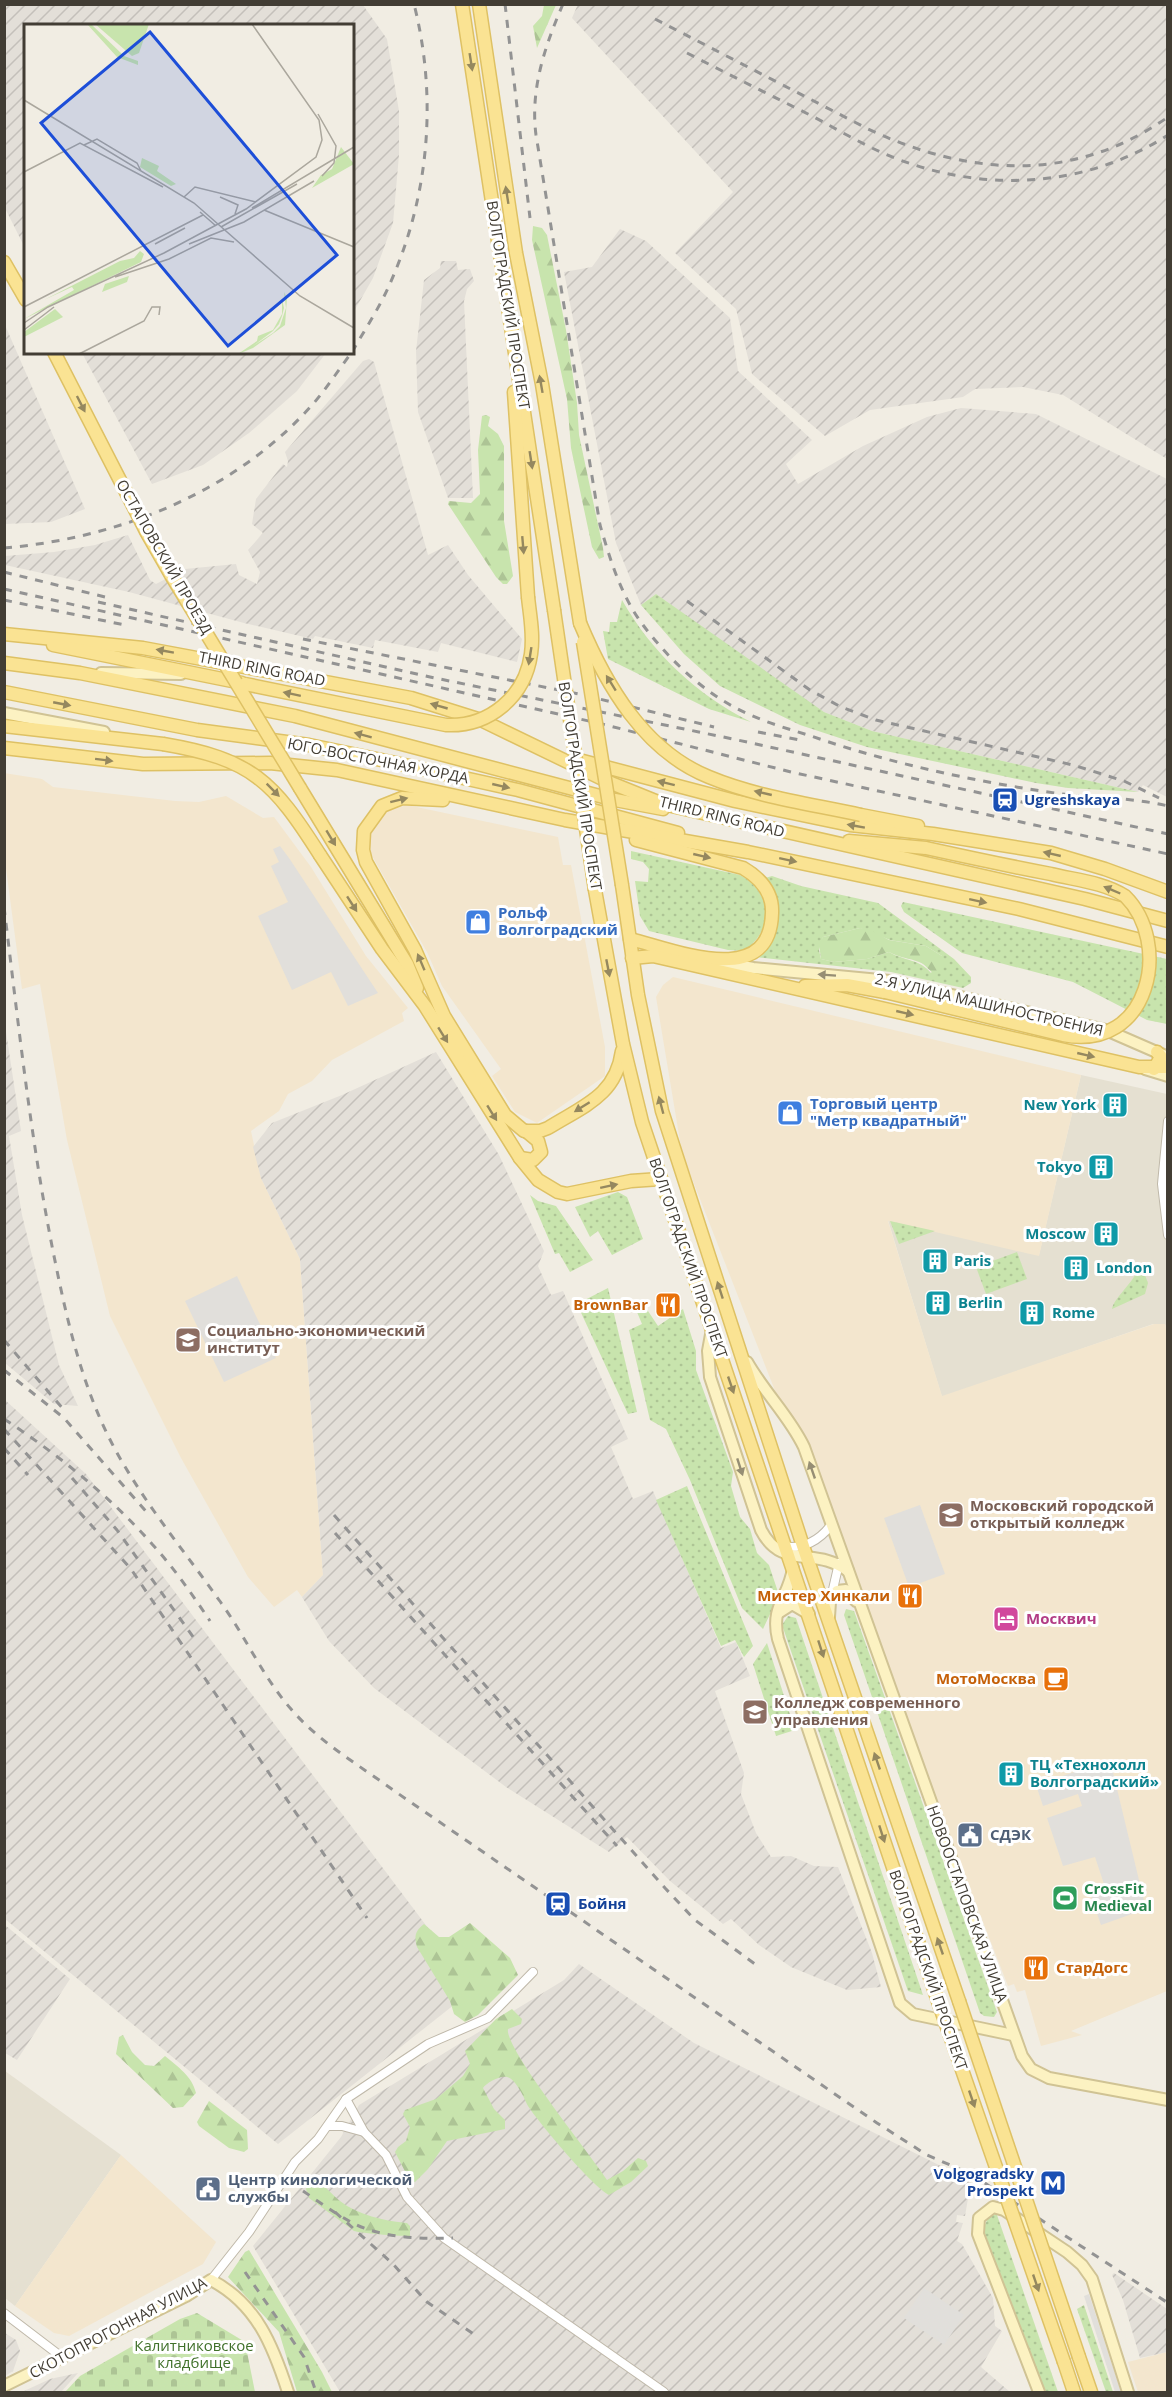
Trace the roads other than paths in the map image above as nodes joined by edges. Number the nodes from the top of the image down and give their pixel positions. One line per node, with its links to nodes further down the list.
1 (462, 4): 5 (main road, ВОЛГОГРАДСКИЙ ПРОСПЕКТ, one-way to 5)
2 (479, 4): 7 (main road, ВОЛГОГРАДСКИЙ ПРОСПЕКТ, one-way to 2)
3 (4, 262): 4 (main road)
4 (24, 297)
5 (510, 319): 11 (main road, one-way to 11, bridge); 33 (main road, ВОЛГОГРАДСКИЙ ПРОСПЕКТ, one-way to 33, bridge)
6 (55, 354): 32 (main road, ОСТАПОВСКИЙ ПРОЕЗД, one-way to 32, bridge)
7 (580, 623): 22 (main road, one-way to 7, bridge); 26 (main road, ВОЛГОГРАДСКИЙ ПРОСПЕКТ, bridge)
8 (4, 635): 11 (main road); 15 (main road, THIRD RING ROAD, one-way to 8)
9 (4, 663): 10 (main road, ЮГО-ВОСТОЧНАЯ ХОРДА)
10 (80, 673): 11 (main road); 20 (main road, ЮГО-ВОСТОЧНАЯ ХОРДА, one-way to 10)
11 (194, 675)
12 (4, 693): 23 (main road, ЮГО-ВОСТОЧНАЯ ХОРДА, one-way to 23)
13 (4, 713): 16 (main road)
14 (4, 726): 16 (main road)
15 (506, 731): 20 (main road, THIRD RING ROAD); 22 (main road, one-way to 15)
16 (164, 744): 32 (main road, one-way to 32, bridge)
17 (4, 748): 18 (main road, THIRD RING ROAD, one-way to 18)
18 (487, 804): 19 (main road, THIRD RING ROAD); 40 (main road, one-way to 18)
19 (565, 820): 23 (main road, THIRD RING ROAD); 29 (main road, one-way to 29)
20 (727, 820): 21 (main road, THIRD RING ROAD)
21 (804, 837): 25 (main road, THIRD RING ROAD); 31 (main road, one-way to 21, bridge)
22 (1018, 847): 24 (main road, one-way to 22)
23 (748, 852): 27 (main road, THIRD RING ROAD, one-way to 27)
24 (1167, 892)
25 (1167, 921)
26 (630, 939): 28 (main road, ВОЛГОГРАДСКИЙ ПРОСПЕКТ); 29 (main road, 2-Я УЛИЦА МАШИНОСТРОЕНИЯ)
27 (1167, 947)
28 (633, 957): 31 (main road, 2-Я УЛИЦА МАШИНОСТРОЕНИЯ); 45 (main road, ВОЛГОГРАДСКИЙ ПРОСПЕКТ, one-way to 28)
29 (719, 961): 30 (main road, 2-Я УЛИЦА МАШИНОСТРОЕНИЯ)
30 (786, 971): 31 (main road); 34 (main road, 2-Я УЛИЦА МАШИНОСТРОЕНИЯ, one-way to 30)
31 (784, 986): 35 (main road, 2-Я УЛИЦА МАШИНОСТРОЕНИЯ, one-way to 35)
32 (425, 1006): 41 (main road, one-way to 41)
33 (622, 1044): 40 (main road, one-way to 40); 42 (main road, ВОЛГОГРАДСКИЙ ПРОСПЕКТ)
34 (1162, 1055): 37 (main road)
35 (1139, 1067): 37 (main road); 38 (main road, 2-Я УЛИЦА МАШИНОСТРОЕНИЯ)
36 (1167, 1067): 37 (main road)
37 (1154, 1069)
38 (1167, 1076)
39 (1167, 1121): 43 (street)
40 (524, 1131): 41 (main road)
41 (520, 1158): 42 (main road, one-way to 42)
42 (660, 1179): 44 (main road, ВОЛГОГРАДСКИЙ ПРОСПЕКТ)
43 (1167, 1235)
44 (712, 1329): 47 (main road, ВОЛГОГРАДСКИЙ ПРОСПЕКТ, one-way to 47); 47 (main road, one-way to 47)
45 (738, 1346): 46 (main road, ВОЛГОГРАДСКИЙ ПРОСПЕКТ, one-way to 45); 48 (main road, ВОЛГОГРАДСКИЙ ПРОСПЕКТ)
46 (831, 1525): 48 (street); 50 (main road, ВОЛГОГРАДСКИЙ ПРОСПЕКТ)
47 (787, 1550): 48 (main road); 49 (main road, ВОЛГОГРАДСКИЙ ПРОСПЕКТ)
48 (805, 1551): 50 (main road); 55 (main road, ВОЛГОГРАДСКИЙ ПРОСПЕКТ)
49 (793, 1568): 53 (main road, ВОЛГОГРАДСКИЙ ПРОСПЕКТ); 54 (main road)
50 (843, 1568): 51 (street); 52 (main road, НОВООСТАПОВСКАЯ УЛИЦА)
51 (830, 1602): 52 (main road); 55 (main road)
52 (859, 1605): 57 (main road, НОВООСТАПОВСКАЯ УЛИЦА)
53 (809, 1614): 54 (main road); 69 (main road, ВОЛГОГРАДСКИЙ ПРОСПЕКТ, one-way to 69, bridge)
54 (775, 1618): 57 (main road)
55 (829, 1621): 70 (main road, ВОЛГОГРАДСКИЙ ПРОСПЕКТ, one-way to 55, bridge)
56 (533, 1972): 58 (street, СКОТОПРОГОННАЯ УЛИЦА)
57 (1013, 2035): 59 (main road, НОВООСТАПОВСКАЯ УЛИЦА)
58 (346, 2099): 60 (street, СКОТОПРОГОННАЯ УЛИЦА); 61 (street)
59 (1167, 2100)
60 (328, 2127): 61 (street); 62 (street, СКОТОПРОГОННАЯ УЛИЦА)
61 (364, 2132): 67 (street)
62 (211, 2280): 64 (main road, СКОТОПРОГОННАЯ УЛИЦА); 66 (main road)
63 (4, 2313): 64 (street)
64 (63, 2358): 65 (main road, СКОТОПРОГОННАЯ УЛИЦА)
65 (4, 2386)
66 (288, 2392)
67 (664, 2392)
68 (1039, 2392): 71 (main road)
69 (1074, 2392)
70 (1090, 2392)
71 (1128, 2392)

